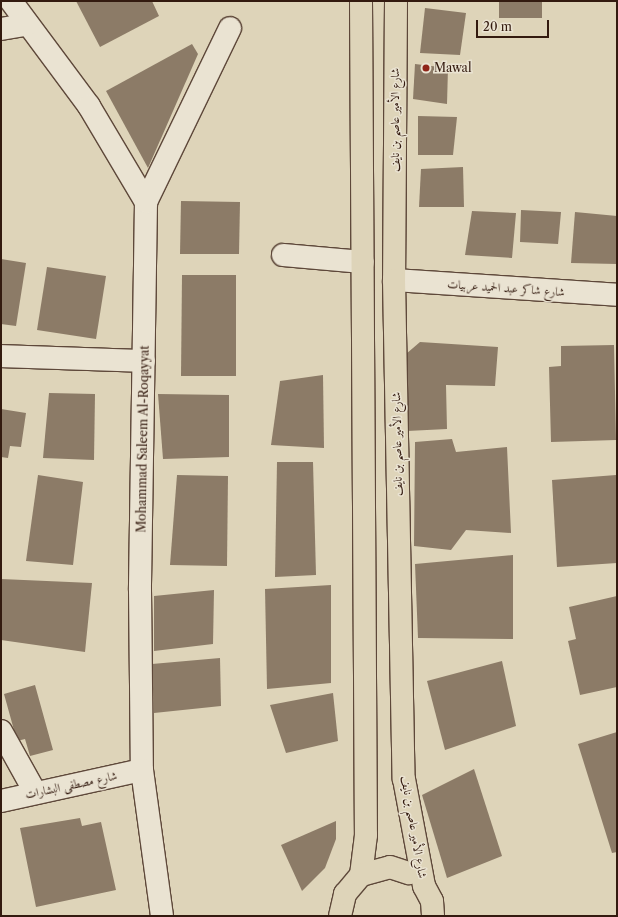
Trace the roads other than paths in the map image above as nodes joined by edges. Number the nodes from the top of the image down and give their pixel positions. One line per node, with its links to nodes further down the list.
1 (11, 1): 4 (street)
2 (361, 1): 9 (main road)
3 (396, 1): 10 (main road, شارع الأمير عاصم بن نايف)
4 (28, 24): 6 (street); 7 (street)
5 (230, 28): 7 (street)
6 (1, 29)
7 (146, 202): 13 (street, Mohammad Saleem Al-Roqayyat)
8 (283, 255): 9 (street)
9 (364, 262): 18 (main road)
10 (394, 280): 11 (street, شارع شاكر عبد الحميد عربيات); 19 (main road, شارع الأمير عاصم بن نايف)
11 (617, 295)
12 (1, 356): 13 (street)
13 (144, 361): 15 (street, Mohammad Saleem Al-Roqayyat)
14 (1, 731): 16 (street)
15 (142, 770): 16 (street, شارع مصطفى البشارات); 21 (street, Mohammad Saleem Al-Roqayyat)
16 (35, 792): 17 (street, شارع مصطفى البشارات)
17 (1, 801)
18 (361, 875): 19 (main road); 20 (main road)
19 (417, 879): 22 (main road, شارع الأمير عاصم بن نايف)
20 (336, 913)
21 (162, 916)
22 (433, 916)

